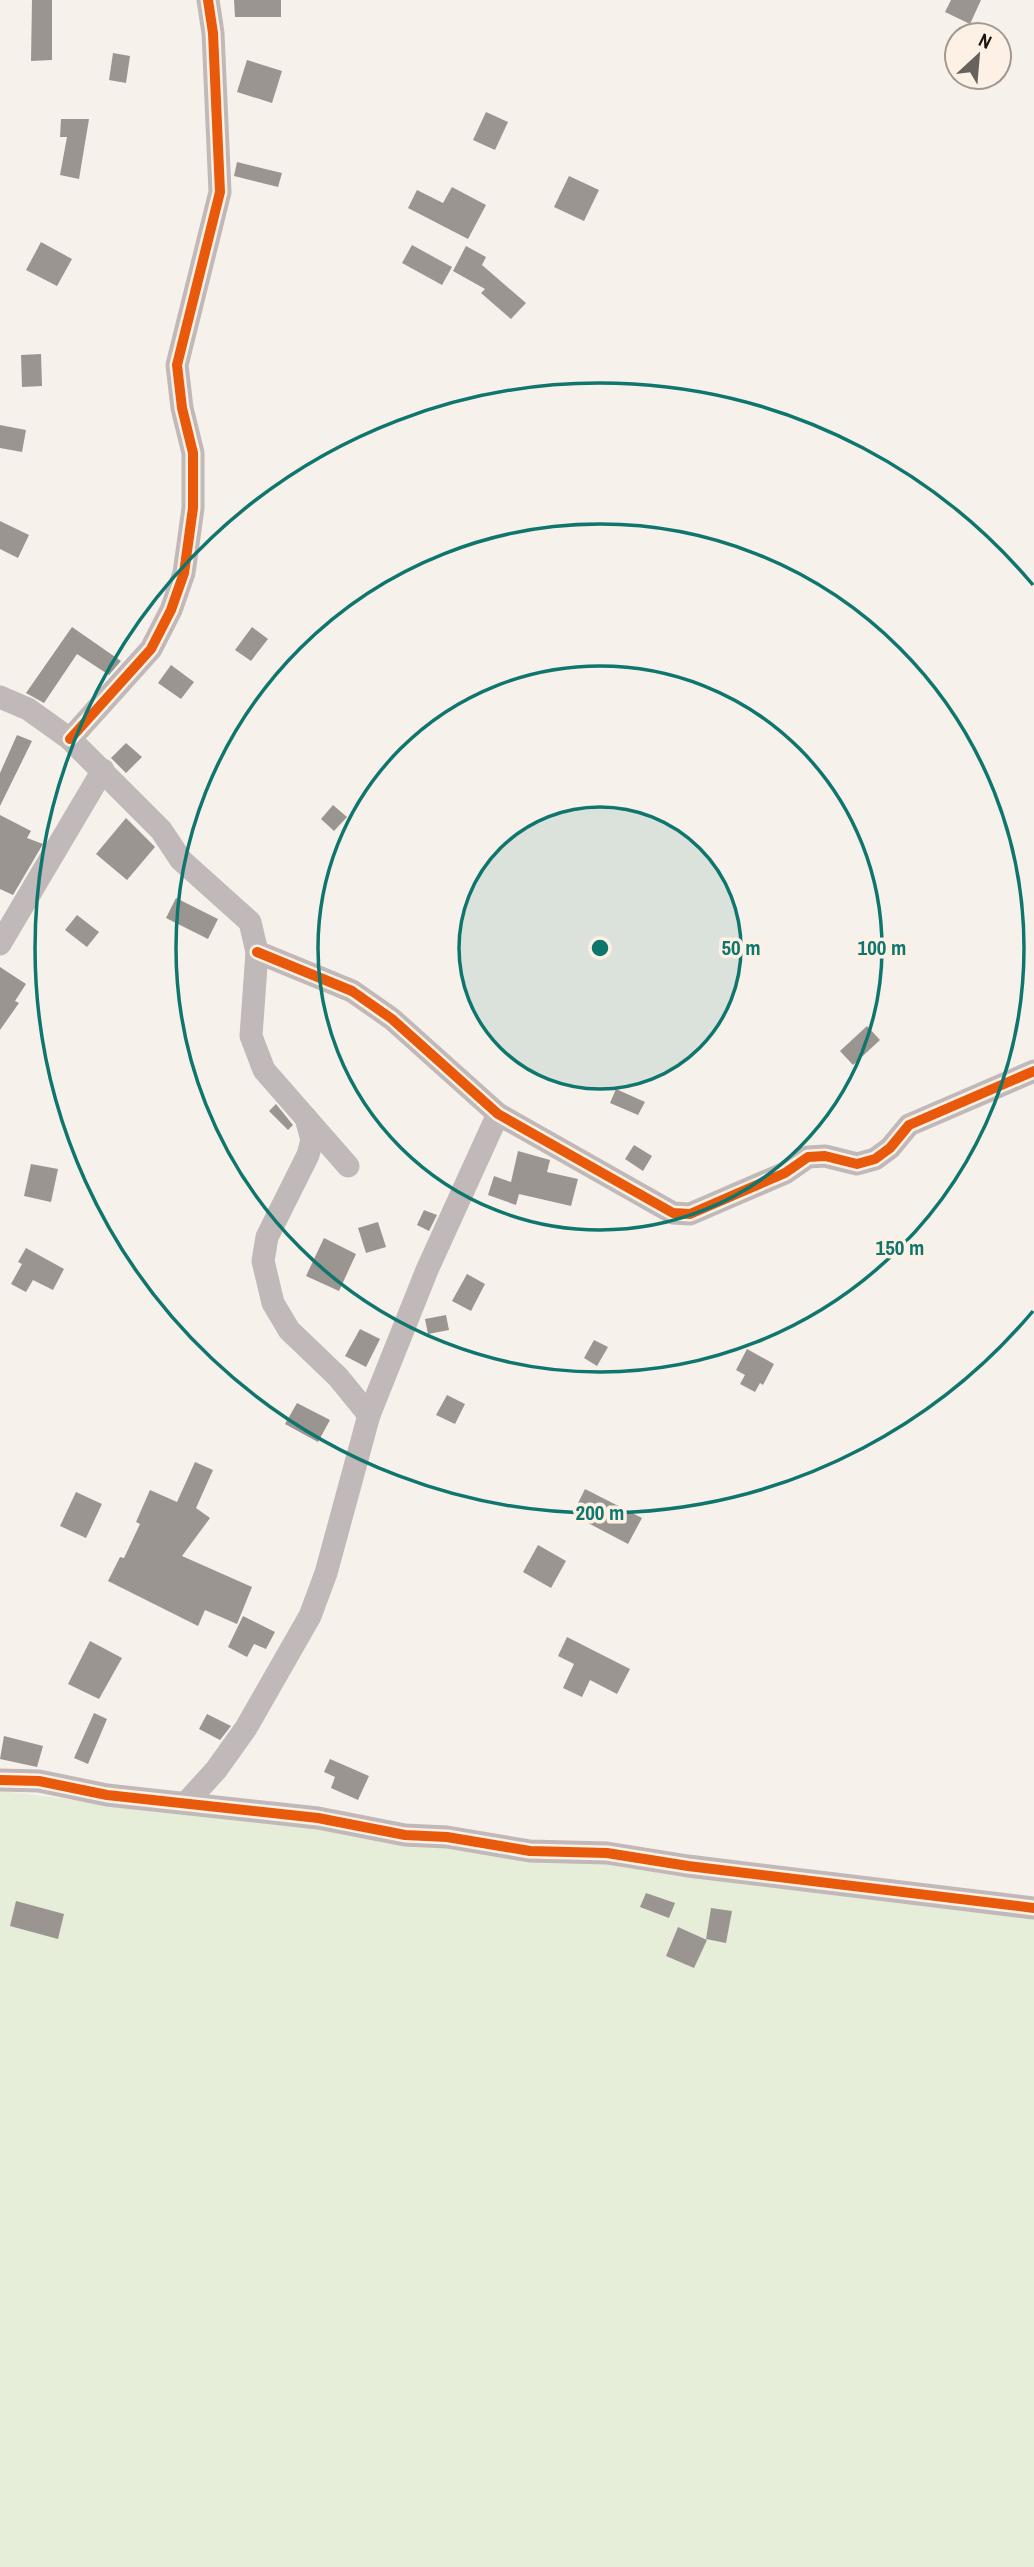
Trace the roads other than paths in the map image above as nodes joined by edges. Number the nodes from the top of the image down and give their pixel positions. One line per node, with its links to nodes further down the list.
1 (208, 0): 3 (street)
2 (0, 696): 3 (street)
3 (70, 739): 4 (street)
4 (103, 770): 5 (street); 6 (street)
5 (0, 944)
6 (257, 952): 8 (street); 9 (street)
7 (1034, 1071): 8 (street)
8 (498, 1114): 11 (street)
9 (306, 1115): 10 (street); 11 (street)
10 (348, 1166)
11 (369, 1415): 13 (street)
12 (0, 1780): 13 (street)
13 (186, 1803): 14 (street)
14 (1034, 1908)

